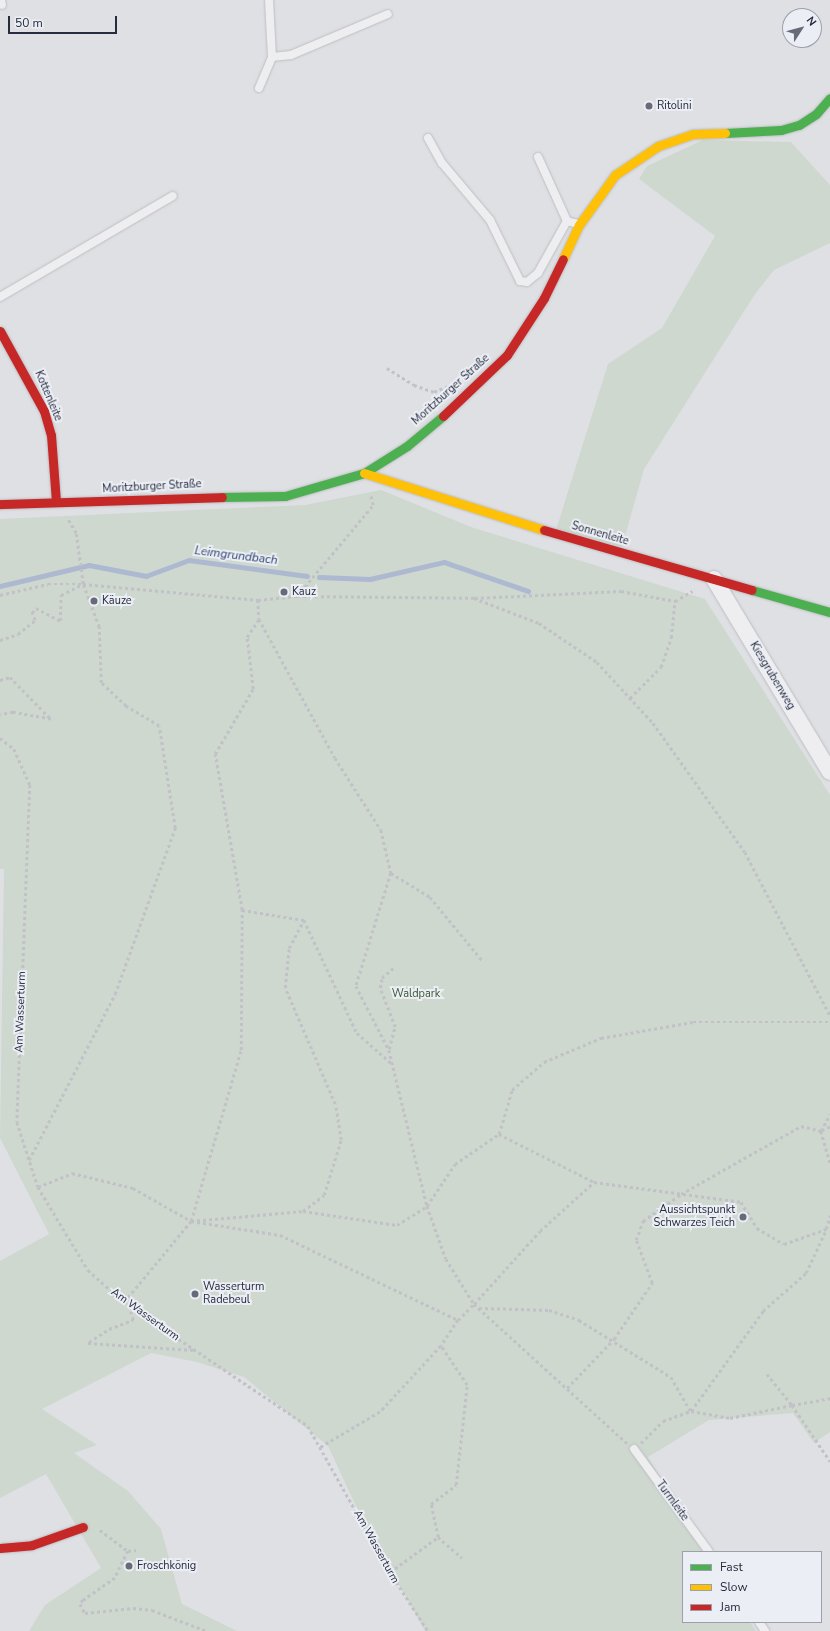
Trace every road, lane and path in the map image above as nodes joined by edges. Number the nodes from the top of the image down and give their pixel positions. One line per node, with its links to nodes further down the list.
1 (269, 0): 3 (lane)
2 (388, 14): 3 (lane)
3 (272, 57): 4 (lane)
4 (259, 88)
5 (830, 98): 10 (street, Moritzburger Straße)
6 (428, 138): 9 (lane)
7 (538, 157): 9 (lane)
8 (173, 196): 11 (lane)
9 (567, 221): 10 (lane)
10 (579, 225): 14 (street, Moritzburger Straße)
11 (0, 297)
12 (0, 331): 16 (street, Kottenleite)
13 (387, 368): 14 (path)
14 (472, 391): 15 (street, Moritzburger Straße)
15 (364, 473): 16 (street, Moritzburger Straße); 19 (street, Sonnenleite)
16 (56, 501): 17 (street, Moritzburger Straße); 20 (path)
17 (0, 504)
18 (373, 505): 22 (path)
19 (714, 579): 25 (street, Sonnenleite); 32 (street, Kiesgrubenweg)
20 (83, 584): 21 (path); 24 (path); 27 (path); 46 (path)
21 (0, 595)
22 (297, 596): 23 (path); 24 (path)
23 (474, 598): 29 (path); 29 (path)
24 (258, 600): 26 (path)
25 (830, 612)
26 (258, 619): 33 (path); 34 (path)
27 (0, 640)
28 (0, 680): 30 (path)
29 (630, 698): 38 (path)
30 (0, 715)
31 (0, 738): 46 (path, Am Wasserturm)
32 (830, 772)
33 (391, 873): 36 (path); 40 (path)
34 (242, 910): 35 (path); 54 (path)
35 (304, 920): 41 (path); 52 (path)
36 (482, 960)
37 (392, 968): 40 (path)
38 (830, 1015)
39 (830, 1022): 45 (path)
40 (388, 1050): 41 (path)
41 (392, 1063): 51 (path)
42 (830, 1114): 44 (path)
43 (830, 1126): 44 (path)
44 (821, 1131): 47 (path); 50 (path)
45 (499, 1134): 48 (path); 51 (path)
46 (29, 1160): 49 (path, Am Wasserturm)
47 (830, 1163)
48 (594, 1182): 50 (path); 57 (path)
49 (38, 1187): 54 (path); 56 (path, Am Wasserturm)
50 (681, 1194): 55 (path); 61 (path)
51 (427, 1206): 52 (path); 57 (path)
52 (303, 1211): 54 (path)
53 (830, 1216): 55 (path)
54 (191, 1221): 56 (path); 60 (path)
55 (826, 1229): 68 (path)
56 (124, 1302): 58 (path, Am Wasserturm)
57 (474, 1304): 59 (path); 60 (path)
58 (129, 1306): 63 (path, Am Wasserturm); 63 (path)
59 (479, 1308): 61 (path); 65 (path)
60 (458, 1320): 62 (path)
61 (614, 1339): 65 (path); 68 (path)
62 (441, 1346): 69 (path); 73 (path)
63 (195, 1350): 69 (path, Am Wasserturm)
64 (767, 1374): 67 (path)
65 (566, 1388): 70 (path)
66 (830, 1398): 67 (path)
67 (792, 1405): 68 (path); 71 (path)
68 (691, 1411): 70 (path)
69 (321, 1447): 79 (path, Am Wasserturm)
70 (634, 1449): 77 (lane, Turmleite)
71 (830, 1461)
72 (83, 1527): 74 (street); 75 (path)
73 (438, 1537): 78 (path); 79 (path)
74 (0, 1548)
75 (128, 1551): 76 (path); 80 (path)
76 (136, 1551)
77 (708, 1551)
78 (462, 1558)
79 (390, 1572): 81 (path, Am Wasserturm)
80 (207, 1631)
81 (428, 1631)

